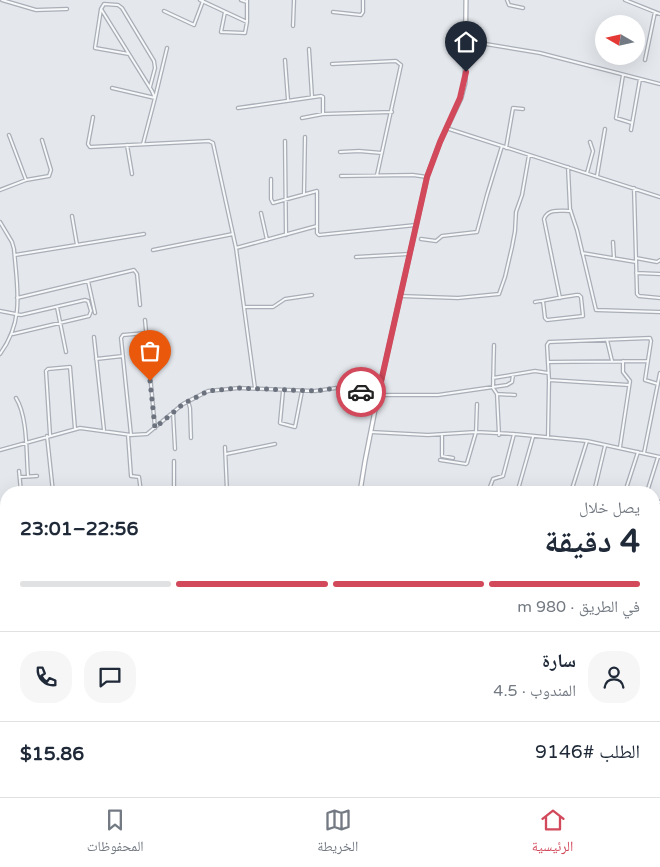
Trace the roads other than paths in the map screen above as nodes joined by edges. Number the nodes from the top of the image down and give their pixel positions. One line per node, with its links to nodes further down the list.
1 (2, 0): 11 (street)
2 (241, 0): 9 (street)
3 (294, 0): 19 (street)
4 (363, 0): 15 (street)
5 (466, 0): 20 (street)
6 (507, 0): 10 (street)
7 (626, 0): 16 (street)
8 (201, 1): 13 (street); 14 (street)
9 (247, 1): 18 (street)
10 (523, 8)
11 (67, 9)
12 (101, 9): 23 (street); 23 (street); 30 (street)
13 (164, 11)
14 (225, 12): 18 (street); 18 (street)
15 (332, 12)
16 (655, 12): 17 (street); 25 (street)
17 (660, 14)
18 (247, 22)
19 (293, 26)
20 (467, 41): 27 (street); 42 (street)
21 (167, 48): 33 (street)
22 (309, 49): 32 (street)
23 (129, 54): 30 (street)
24 (285, 60): 34 (street)
25 (645, 60)
26 (332, 64): 37 (street)
27 (623, 75): 28 (street); 41 (street)
28 (640, 79): 29 (street); 41 (street)
29 (660, 84)
30 (150, 87): 33 (street)
31 (112, 88): 33 (street)
32 (312, 97): 34 (street); 38 (street)
33 (155, 98): 50 (street)
34 (288, 100): 35 (street)
35 (238, 108)
36 (523, 109): 53 (street)
37 (392, 112): 38 (street); 55 (street)
38 (323, 114): 40 (street)
39 (93, 117): 51 (street)
40 (302, 118)
41 (632, 123): 44 (street)
42 (446, 128): 52 (street); 63 (street)
43 (605, 129): 62 (street)
44 (631, 130)
45 (9, 136): 65 (street)
46 (305, 137): 68 (street)
47 (42, 140): 65 (street)
48 (285, 141): 70 (street)
49 (590, 142): 58 (street)
50 (143, 144): 51 (street); 78 (street)
51 (127, 145): 59 (street)
52 (502, 146): 53 (street); 80 (street)
53 (506, 148): 56 (street)
54 (340, 152): 55 (street)
55 (382, 153): 60 (street)
56 (528, 155): 57 (street); 98 (street)
57 (568, 167): 58 (street); 71 (street)
58 (587, 173): 62 (street)
59 (132, 174)
60 (377, 175): 61 (street); 63 (street)
61 (341, 176)
62 (597, 176): 66 (street)
63 (427, 177): 75 (street)
64 (271, 178): 70 (street)
65 (26, 180): 67 (street)
66 (634, 188): 69 (street); 91 (street)
67 (0, 190)
68 (304, 194): 70 (street); 76 (street)
69 (660, 196)
70 (285, 199): 79 (street)
71 (571, 211): 86 (street); 100 (street)
72 (261, 213): 81 (street)
73 (72, 216): 83 (street)
74 (0, 222): 88 (street)
75 (416, 225): 76 (street); 87 (street)
76 (317, 226): 79 (street)
77 (144, 234): 83 (street)
78 (233, 234): 84 (street); 85 (street)
79 (286, 235): 81 (street)
80 (421, 239)
81 (267, 240): 84 (street)
82 (613, 242): 90 (street)
83 (77, 246): 88 (street)
84 (236, 248): 106 (street)
85 (153, 250)
86 (582, 253): 90 (street); 108 (street)
87 (410, 254): 89 (street); 98 (street)
88 (15, 255): 99 (street)
89 (356, 257)
90 (614, 258): 93 (street)
91 (636, 258): 92 (street); 93 (street)
92 (660, 260)
93 (636, 262): 94 (street)
94 (636, 273): 95 (street); 101 (street)
95 (660, 274)
96 (88, 281): 99 (street); 104 (street); 109 (street)
97 (312, 295): 106 (street)
98 (400, 296): 138 (street)
99 (17, 298): 110 (street)
100 (560, 298): 102 (street); 102 (street)
101 (660, 298)
102 (543, 301): 103 (street)
103 (535, 302)
104 (140, 305)
105 (56, 307): 110 (street); 112 (street); 112 (street)
106 (244, 307): 133 (street)
107 (0, 311): 110 (street)
108 (660, 312)
109 (95, 313)
110 (18, 314): 114 (street)
111 (146, 320): 113 (street)
112 (61, 322): 114 (street); 118 (street)
113 (146, 332): 120 (street); 144 (street)
114 (13, 334): 119 (street)
115 (94, 338): 121 (street)
116 (607, 340): 122 (street); 124 (street); 125 (street)
117 (494, 345): 129 (street)
118 (66, 352)
119 (0, 354)
120 (123, 356): 121 (street); 151 (street)
121 (96, 358): 146 (street)
122 (612, 361): 123 (street); 125 (street)
123 (623, 361): 124 (street); 132 (street)
124 (648, 361): 131 (street)
125 (548, 362): 126 (street)
126 (548, 373): 128 (street); 130 (street)
127 (660, 373): 131 (street)
128 (513, 375): 129 (street); 134 (street)
129 (493, 378): 134 (street)
130 (550, 380): 132 (street); 156 (street)
131 (658, 384): 167 (street)
132 (630, 386): 163 (street)
133 (255, 388): 135 (street); 141 (street)
134 (493, 388): 137 (street); 138 (street)
135 (283, 390): 136 (street); 136 (street)
136 (302, 391): 138 (street)
137 (497, 394): 139 (street); 153 (street)
138 (378, 395): 147 (street)
139 (515, 395)
140 (16, 398): 159 (street)
141 (188, 401): 143 (street); 157 (street)
142 (477, 404): 148 (street)
143 (172, 412): 144 (street); 164 (street)
144 (155, 428): 151 (street)
145 (75, 429): 146 (street); 154 (street); 154 (street)
146 (104, 430): 149 (street)
147 (371, 432): 152 (street); 182 (street)
148 (476, 432): 152 (street); 153 (street); 171 (street)
149 (128, 434): 151 (street); 179 (street)
150 (514, 434): 153 (street); 155 (street); 183 (street)
151 (132, 435)
152 (442, 435): 170 (street)
153 (499, 435)
154 (49, 436): 159 (street); 178 (street)
155 (533, 437): 156 (street); 184 (street)
156 (548, 437): 158 (street)
157 (191, 438)
158 (587, 441): 161 (street); 185 (street)
159 (26, 442): 165 (street); 174 (street)
160 (275, 444): 168 (street)
161 (605, 446): 163 (street); 186 (street)
162 (225, 447): 168 (street)
163 (620, 447): 166 (street)
164 (174, 449)
165 (0, 450)
166 (638, 452): 167 (street); 187 (street)
167 (644, 453): 169 (street)
168 (226, 454): 181 (street)
169 (659, 457): 188 (street)
170 (453, 458)
171 (440, 460)
172 (174, 461): 180 (street)
173 (19, 471): 176 (street)
174 (28, 476): 175 (street); 176 (street)
175 (37, 476)
176 (20, 477): 177 (street)
177 (21, 486)
178 (53, 486)
179 (140, 486)
180 (174, 486)
181 (227, 486)
182 (361, 486)
183 (490, 486)
184 (519, 486)
185 (573, 486)
186 (595, 486)
187 (628, 486)
188 (648, 486)
189 (0, 761): 190 (street)
190 (0, 772)

